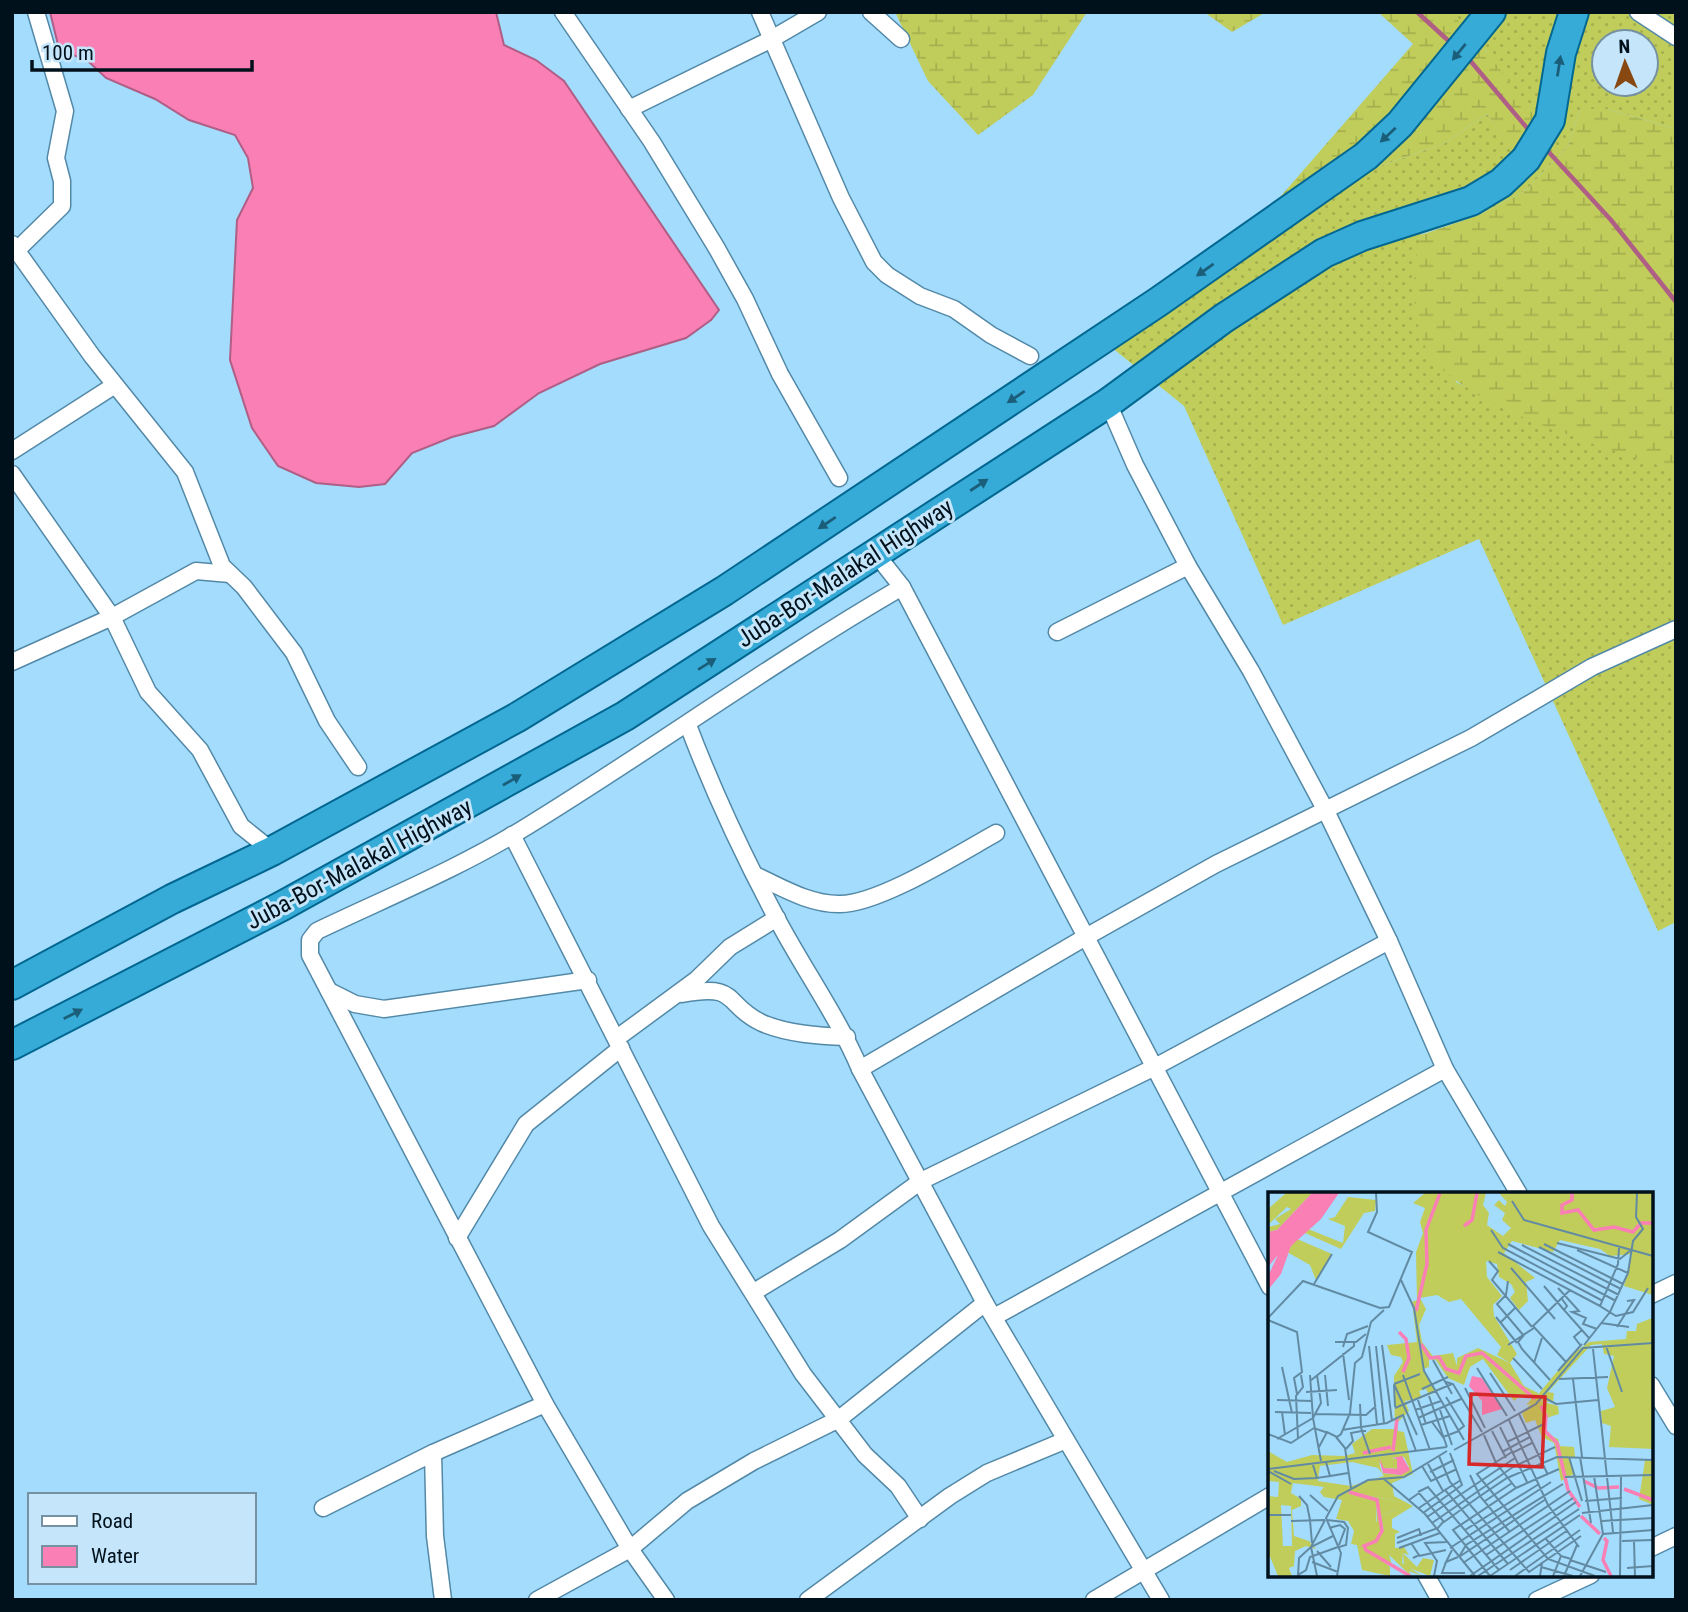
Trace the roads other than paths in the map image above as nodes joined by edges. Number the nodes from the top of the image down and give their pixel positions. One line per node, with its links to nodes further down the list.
1 (36, 12): 13 (street)
2 (563, 12): 12 (street)
3 (760, 12): 11 (street)
4 (818, 12): 11 (street)
5 (871, 12): 10 (street)
6 (1574, 12): 16 (highway, Juba-Bor-Malakal Highway, one-way to 6)
7 (1638, 12): 9 (street)
8 (1487, 16): 33 (highway, Juba-Bor-Malakal Highway, one-way to 33)
9 (1676, 37)
10 (901, 38)
11 (770, 40): 12 (street); 14 (street)
12 (629, 109): 19 (street)
13 (15, 247): 15 (street)
14 (1030, 356)
15 (115, 385): 17 (street); 22 (street)
16 (1108, 403): 20 (highway, Juba-Bor-Malakal Highway, one-way to 16); 21 (street)
17 (12, 451)
18 (12, 474): 24 (street)
19 (839, 478)
20 (876, 554): 23 (street); 44 (highway, Juba-Bor-Malakal Highway, one-way to 20)
21 (1188, 566): 26 (street); 30 (street)
22 (230, 574): 24 (street); 29 (street)
23 (902, 587): 28 (street); 36 (street)
24 (112, 617): 27 (street); 33 (street)
25 (1676, 629): 30 (street)
26 (1057, 632)
27 (12, 662)
28 (688, 725): 32 (street); 34 (street)
29 (358, 767)
30 (1326, 811): 36 (street); 37 (street)
31 (996, 832): 34 (street)
32 (512, 835): 38 (street); 40 (street)
33 (272, 851): 39 (highway, Juba-Bor-Malakal Highway)
34 (757, 876): 35 (street)
35 (777, 918): 41 (street); 42 (street)
36 (1084, 938): 45 (street); 46 (street)
37 (1389, 941): 45 (street); 47 (street)
38 (588, 979): 40 (street); 43 (street)
39 (12, 985)
40 (329, 991): 51 (street)
41 (673, 995): 42 (street); 43 (street)
42 (847, 1037): 46 (street)
43 (619, 1043): 51 (street); 54 (street)
44 (12, 1045)
45 (1153, 1068): 48 (street); 50 (street)
46 (860, 1069): 48 (street)
47 (1445, 1069): 49 (street); 50 (street)
48 (921, 1181): 54 (street); 56 (street)
49 (1518, 1192)
50 (1220, 1194): 52 (street); 56 (street)
51 (457, 1238): 58 (street)
52 (1268, 1283)
53 (1676, 1283): 55 (street)
54 (754, 1292): 59 (street)
55 (1653, 1294)
56 (989, 1310): 59 (street); 61 (street)
57 (1653, 1388): 60 (street)
58 (545, 1404): 62 (street); 68 (street)
59 (839, 1419): 65 (street); 68 (street)
60 (1676, 1426)
61 (1066, 1440): 65 (street); 69 (street)
62 (433, 1453): 64 (street); 72 (street)
63 (1268, 1497): 69 (street)
64 (323, 1508)
65 (920, 1519): 75 (street)
66 (1676, 1536): 67 (street)
67 (1653, 1547)
68 (630, 1549): 73 (street); 74 (street)
69 (1142, 1569): 76 (street); 77 (street)
70 (1427, 1577): 78 (street)
71 (1587, 1577): 79 (street)
72 (443, 1600)
73 (537, 1600)
74 (667, 1600)
75 (808, 1600)
76 (1094, 1600)
77 (1161, 1600)
78 (1440, 1600)
79 (1537, 1600)

